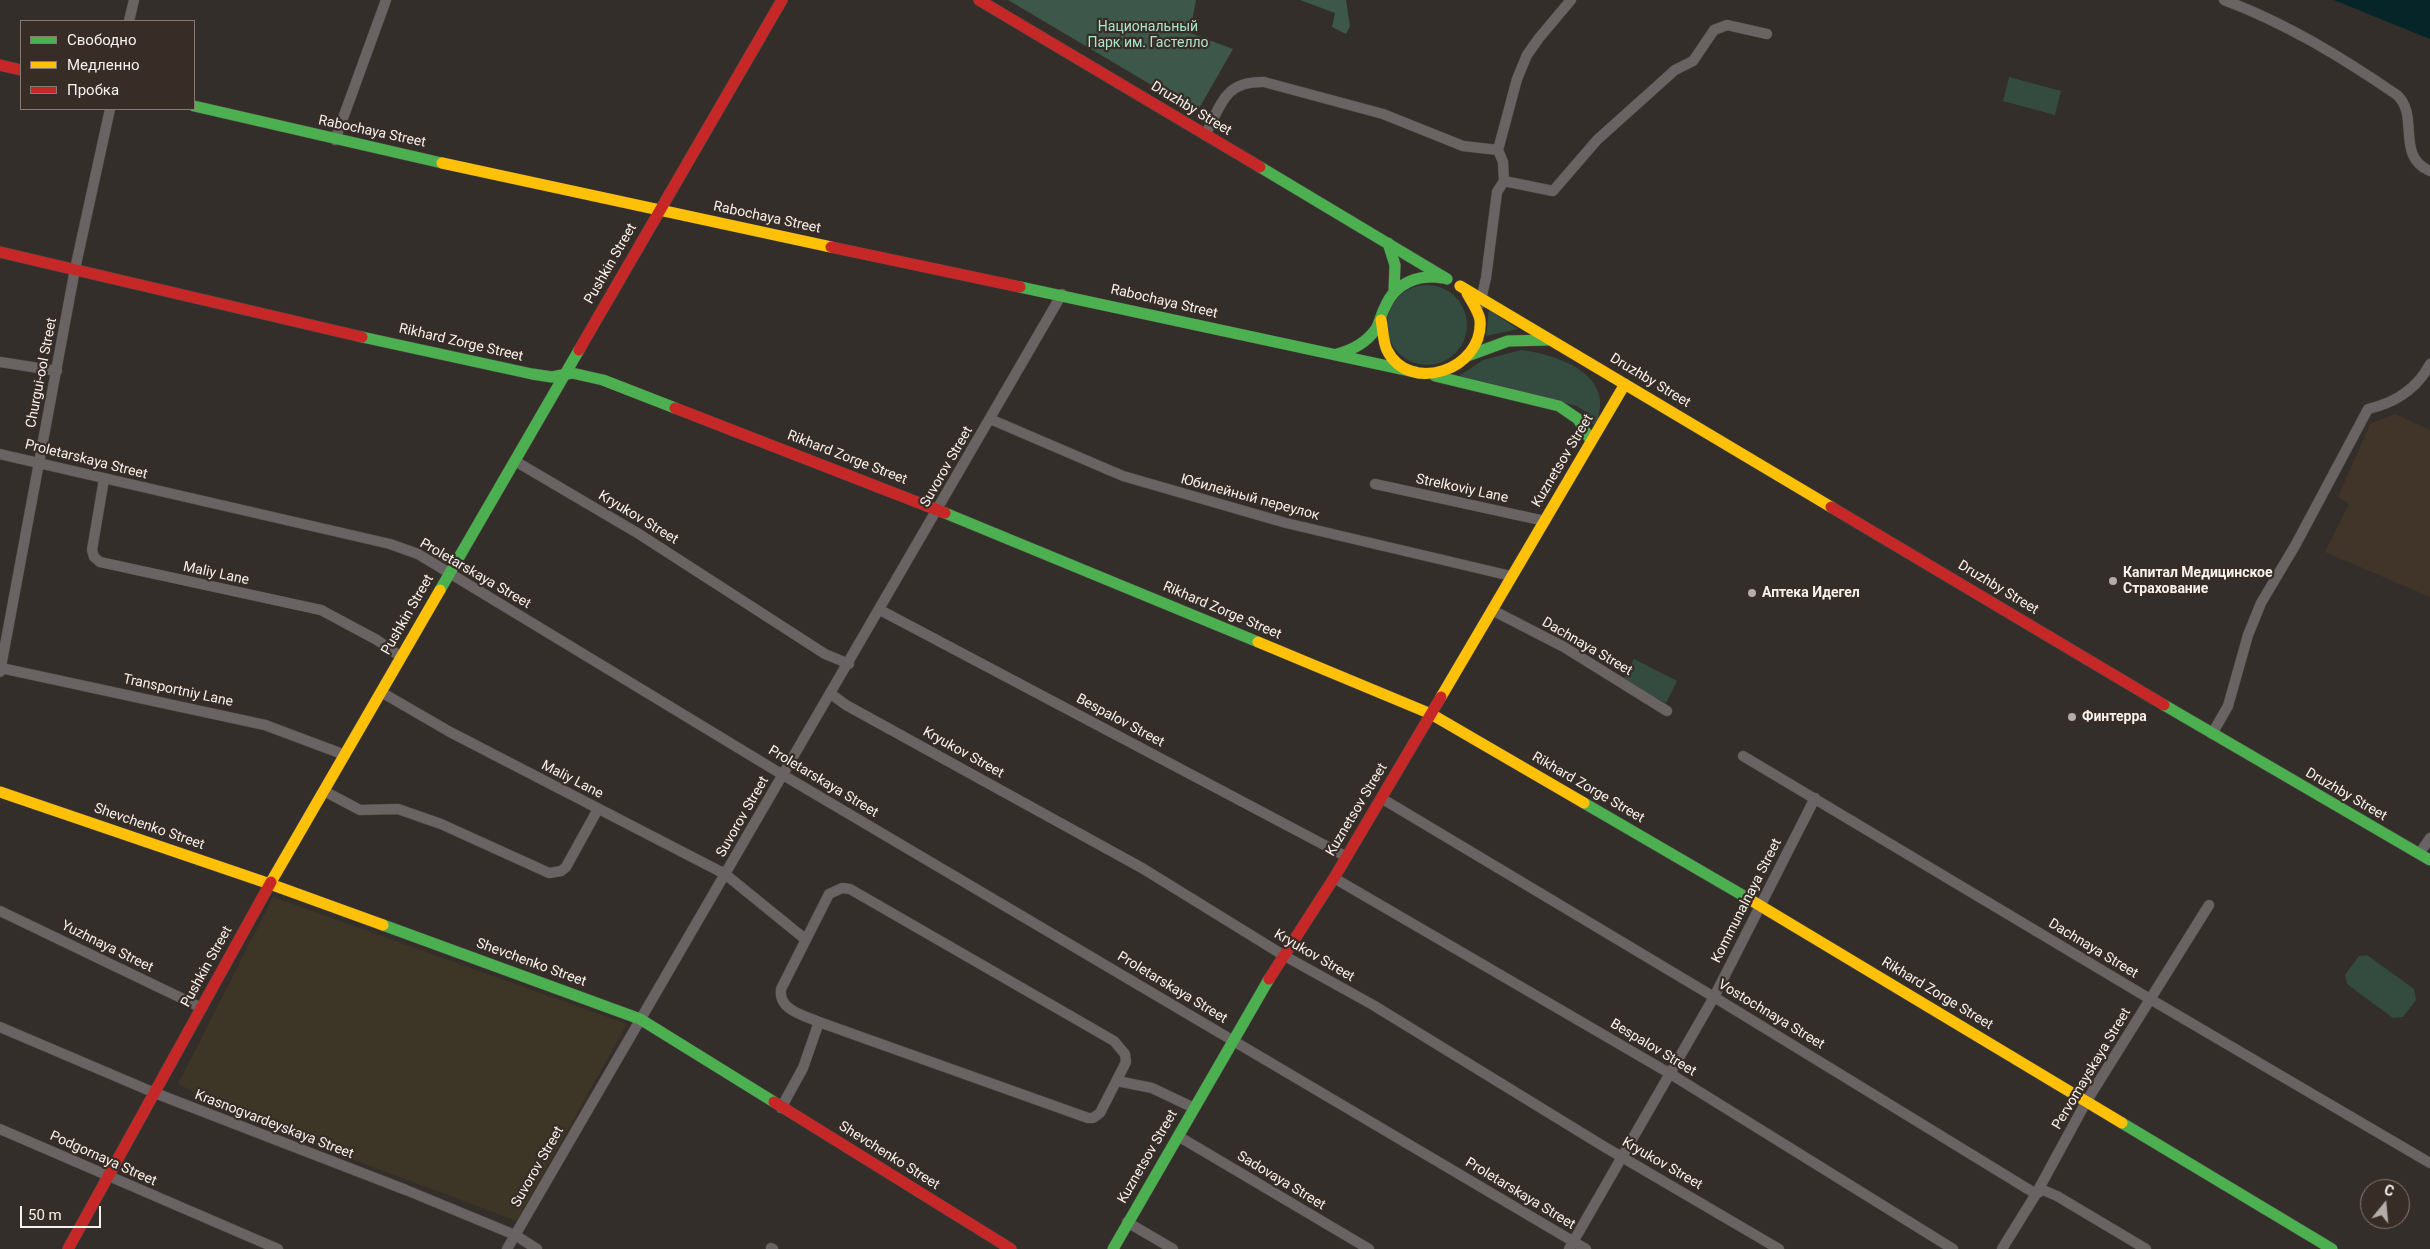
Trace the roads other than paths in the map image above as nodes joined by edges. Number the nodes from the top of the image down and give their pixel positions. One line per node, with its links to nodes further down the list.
1 (134, 0): 7 (street)
2 (386, 0): 14 (street)
3 (782, 0): 18 (street, Pushkin Street)
4 (979, 0): 13 (street, Druzhby Street)
5 (1571, 0): 15 (street)
6 (2224, 0): 16 (street)
7 (129, 20)
8 (1767, 34): 17 (street)
9 (0, 65): 10 (street)
10 (20, 70)
11 (195, 106): 14 (street, Rabochaya Street)
12 (110, 110): 21 (street, Churgui-ool Street)
13 (1205, 134): 15 (street); 19 (street, Druzhby Street)
14 (335, 140): 18 (street, Rabochaya Street)
15 (1498, 150): 17 (street)
16 (2430, 171)
17 (1504, 181): 26 (street)
18 (660, 210): 25 (street, Rabochaya Street); 37 (street, Pushkin Street)
19 (1388, 244): 22 (street, Druzhby Street); 24 (street)
20 (0, 252): 21 (street, Rikhard Zorge Street)
21 (75, 269): 34 (street, Churgui-ool Street); 37 (street, Rikhard Zorge Street)
22 (1447, 279): 23 (street); 24 (street)
23 (1460, 286): 26 (street, Druzhby Street); 27 (street)
24 (1394, 292): 28 (street)
25 (1062, 294): 30 (street, Rabochaya Street); 39 (street, Suvorov Street)
26 (1481, 298): 27 (street); 29 (street, Druzhby Street)
27 (1478, 312): 31 (street)
28 (1381, 320): 30 (street); 35 (street)
29 (1551, 340): 31 (street); 38 (street, Druzhby Street)
30 (1336, 354): 35 (street, Rabochaya Street)
31 (1470, 355): 36 (street)
32 (0, 362): 34 (street)
33 (2430, 364): 60 (street)
34 (57, 371): 43 (street, Churgui-ool Street)
35 (1415, 372): 36 (street)
36 (1430, 374): 40 (street)
37 (563, 377): 42 (street, Pushkin Street); 46 (street, Rikhard Zorge Street)
38 (1625, 384): 40 (street, Kuznetsov Street); 60 (street, Druzhby Street)
39 (990, 420): 46 (street, Suvorov Street); 49 (street, Юбилейный переулок)
40 (1591, 441): 47 (street, Kuznetsov Street)
41 (0, 454): 43 (street, Proletarskaya Street)
42 (515, 460): 48 (street, Pushkin Street); 54 (street, Kryukov Street)
43 (40, 462): 44 (street, Proletarskaya Street); 52 (street, Churgui-ool Street)
44 (104, 479): 48 (street, Proletarskaya Street); 53 (street, Maliy Lane)
45 (1374, 484): 47 (street, Strelkoviy Lane)
46 (938, 510): 50 (street, Suvorov Street); 59 (street, Rikhard Zorge Street)
47 (1544, 521): 49 (street, Kuznetsov Street)
48 (449, 573): 53 (street, Pushkin Street); 63 (street, Proletarskaya Street)
49 (1511, 576): 51 (street, Kuznetsov Street)
50 (880, 610): 54 (street, Suvorov Street); 71 (street, Bespalov Street)
51 (1492, 610): 58 (street, Dachnaya Street); 59 (street, Kuznetsov Street)
52 (4, 626): 55 (street, Churgui-ool Street)
53 (401, 657): 56 (street, Pushkin Street)
54 (848, 664): 57 (street, Suvorov Street)
55 (0, 670): 61 (street, Transportniy Lane)
56 (381, 692): 61 (street, Pushkin Street); 68 (street, Maliy Lane)
57 (831, 694): 63 (street, Suvorov Street); 80 (street, Kryukov Street)
58 (1667, 711)
59 (1431, 714): 66 (street, Kuznetsov Street); 76 (street, Rikhard Zorge Street)
60 (2212, 734): 70 (street, Druzhby Street)
61 (344, 755): 64 (street, Pushkin Street)
62 (1743, 756): 67 (street, Dachnaya Street)
63 (784, 775): 73 (street, Suvorov Street); 87 (street, Proletarskaya Street)
64 (324, 791): 68 (street); 75 (street, Pushkin Street)
65 (0, 792): 75 (street, Shevchenko Street)
66 (1381, 798): 71 (street, Kuznetsov Street); 81 (street, Vostochnaya Street)
67 (1815, 798): 76 (street, Kommunalnaya Street); 82 (street, Dachnaya Street)
68 (598, 809): 73 (street, Maliy Lane)
69 (2430, 838): 70 (street)
70 (2419, 854): 72 (street, Druzhby Street)
71 (1346, 857): 74 (street, Kuznetsov Street)
72 (2430, 860)
73 (725, 874): 79 (street, Maliy Lane); 84 (street, Suvorov Street)
74 (1334, 878): 80 (street, Kuznetsov Street); 88 (street, Bespalov Street)
75 (270, 884): 83 (street, Pushkin Street); 84 (street, Shevchenko Street)
76 (1760, 905): 81 (street, Kommunalnaya Street); 91 (street, Rikhard Zorge Street)
77 (2209, 905): 82 (street, Pervomayskaya Street)
78 (0, 911): 83 (street, Yuzhnaya Street)
79 (805, 939): 85 (street); 89 (street)
80 (1283, 955): 87 (street, Kuznetsov Street); 96 (street, Kryukov Street)
81 (1714, 997): 88 (street, Kommunalnaya Street); 99 (street, Vostochnaya Street)
82 (2150, 999): 91 (street, Pervomayskaya Street); 97 (street, Dachnaya Street)
83 (202, 1008): 90 (street, Pushkin Street)
84 (640, 1019): 92 (street, Shevchenko Street); 101 (street, Suvorov Street)
85 (819, 1022): 89 (street); 92 (street)
86 (0, 1027): 90 (street, Krasnogvardeyskaya Street)
87 (1234, 1040): 93 (street, Kuznetsov Street); 102 (street, Proletarskaya Street)
88 (1669, 1073): 96 (street, Kommunalnaya Street); 113 (street, Bespalov Street)
89 (1117, 1081): 93 (street)
90 (155, 1093): 98 (street, Pushkin Street); 101 (street, Krasnogvardeyskaya Street)
91 (2086, 1102): 99 (street, Pervomayskaya Street); 116 (street, Rikhard Zorge Street)
92 (781, 1108): 107 (street, Shevchenko Street)
93 (1194, 1108): 95 (street, Kuznetsov Street)
94 (0, 1129): 98 (street, Podgornaya Street)
95 (1178, 1136): 100 (street, Kuznetsov Street); 110 (street, Sadovaya Street)
96 (1621, 1156): 102 (street, Kommunalnaya Street); 112 (street, Kryukov Street)
97 (2430, 1163)
98 (107, 1176): 103 (street, Pushkin Street); 104 (street, Podgornaya Street)
99 (2036, 1194): 114 (street, Pervomayskaya Street); 115 (street, Vostochnaya Street)
100 (1128, 1222): 108 (street, Kuznetsov Street); 109 (street)
101 (514, 1235): 105 (street, Suvorov Street); 106 (street, Krasnogvardeyskaya Street)
102 (1571, 1245): 111 (street, Proletarskaya Street)
103 (68, 1249)
104 (278, 1249)
105 (507, 1249)
106 (537, 1249)
107 (1011, 1249)
108 (1113, 1249)
109 (1173, 1249)
110 (1369, 1249)
111 (1586, 1249)
112 (1779, 1249)
113 (1954, 1249)
114 (2002, 1249)
115 (2146, 1249)
116 (2332, 1249)

